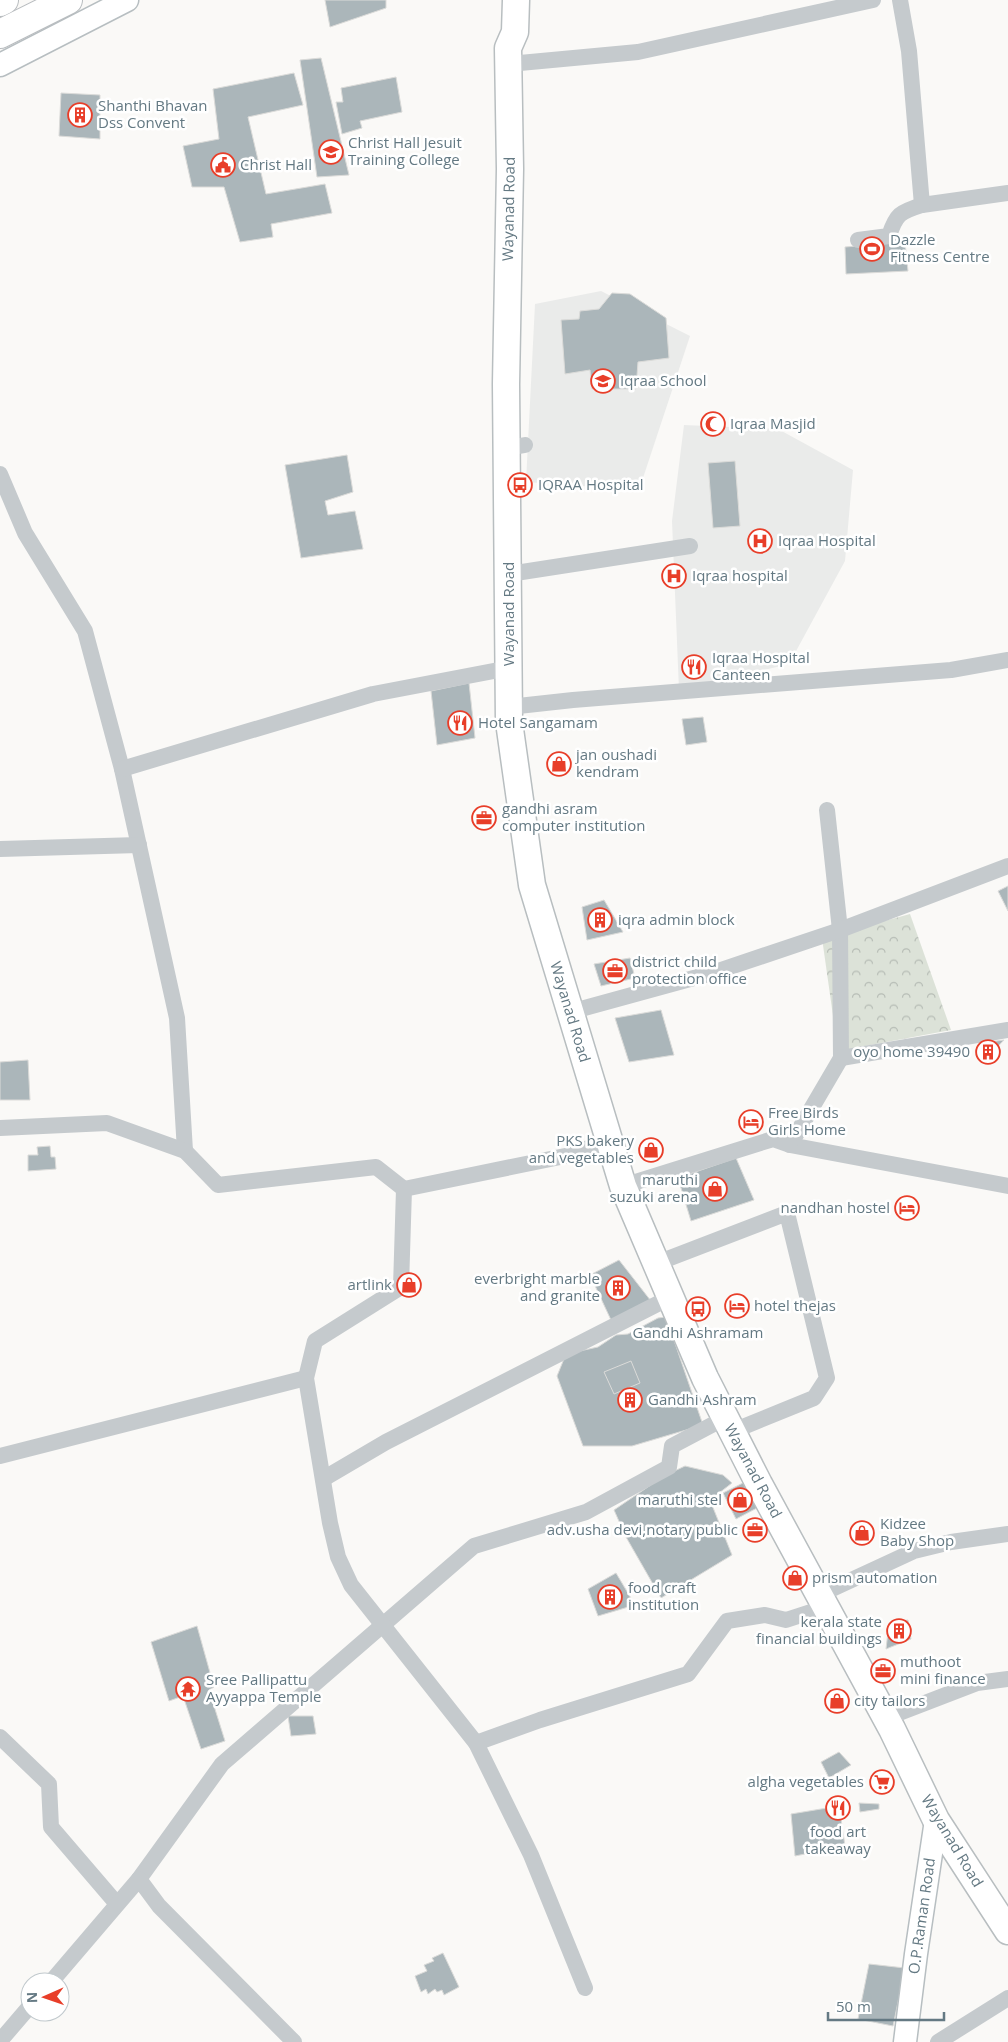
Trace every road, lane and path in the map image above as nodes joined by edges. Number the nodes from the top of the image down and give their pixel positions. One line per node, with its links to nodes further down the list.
1 (4, 0): 8 (highway)
2 (68, 0): 9 (highway)
3 (127, 0): 11 (street)
4 (500, 0): 10 (main road)
5 (516, 0): 10 (main road, Wayanad Road)
6 (873, 0): 10 (street)
7 (900, 0): 13 (street)
8 (0, 2)
9 (0, 34)
10 (508, 56): 17 (main road, Wayanad Road)
11 (0, 65)
12 (1008, 193): 13 (street)
13 (922, 206): 14 (street)
14 (858, 240)
15 (0, 474): 21 (street)
16 (690, 546): 17 (street)
17 (509, 574): 19 (main road, Wayanad Road)
18 (1008, 660): 20 (street)
19 (509, 668): 20 (main road, Wayanad Road); 21 (street)
20 (509, 707): 27 (main road, Wayanad Road)
21 (122, 769): 23 (street)
22 (827, 810): 26 (street)
23 (138, 845): 24 (street); 33 (street)
24 (0, 849)
25 (1008, 866): 26 (street)
26 (840, 930): 27 (street); 29 (street)
27 (570, 1012): 31 (main road, Wayanad Road)
28 (1008, 1030): 29 (street)
29 (841, 1058): 32 (street)
30 (0, 1128): 33 (street)
31 (609, 1140): 34 (main road, Wayanad Road); 36 (street)
32 (790, 1145): 34 (street); 35 (street)
33 (185, 1151): 36 (street)
34 (623, 1186): 37 (main road, Wayanad Road)
35 (1008, 1186)
36 (404, 1189): 39 (street)
37 (657, 1263): 38 (main road, Wayanad Road); 40 (street)
38 (671, 1297): 40 (main road, Wayanad Road); 42 (street)
39 (306, 1378): 41 (street); 42 (street)
40 (729, 1424): 44 (main road, Wayanad Road); 45 (street)
41 (0, 1456)
42 (323, 1479): 45 (street)
43 (1008, 1534): 44 (street)
44 (823, 1601): 47 (main road, Wayanad Road); 49 (street)
45 (384, 1625): 49 (street); 51 (street)
46 (1008, 1678): 47 (street)
47 (886, 1718): 50 (main road, Wayanad Road)
48 (0, 1737): 52 (street)
49 (476, 1743): 55 (street)
50 (936, 1820): 53 (main road, Wayanad Road); 60 (street, O.P.Raman Road)
51 (139, 1878): 52 (street); 59 (street)
52 (117, 1904): 54 (street)
53 (1008, 1931)
54 (59, 1972)
55 (585, 1988)
56 (1008, 1998): 61 (street)
57 (20, 2018): 58 (street)
58 (0, 2041)
59 (294, 2042)
60 (906, 2042)
61 (938, 2042)

